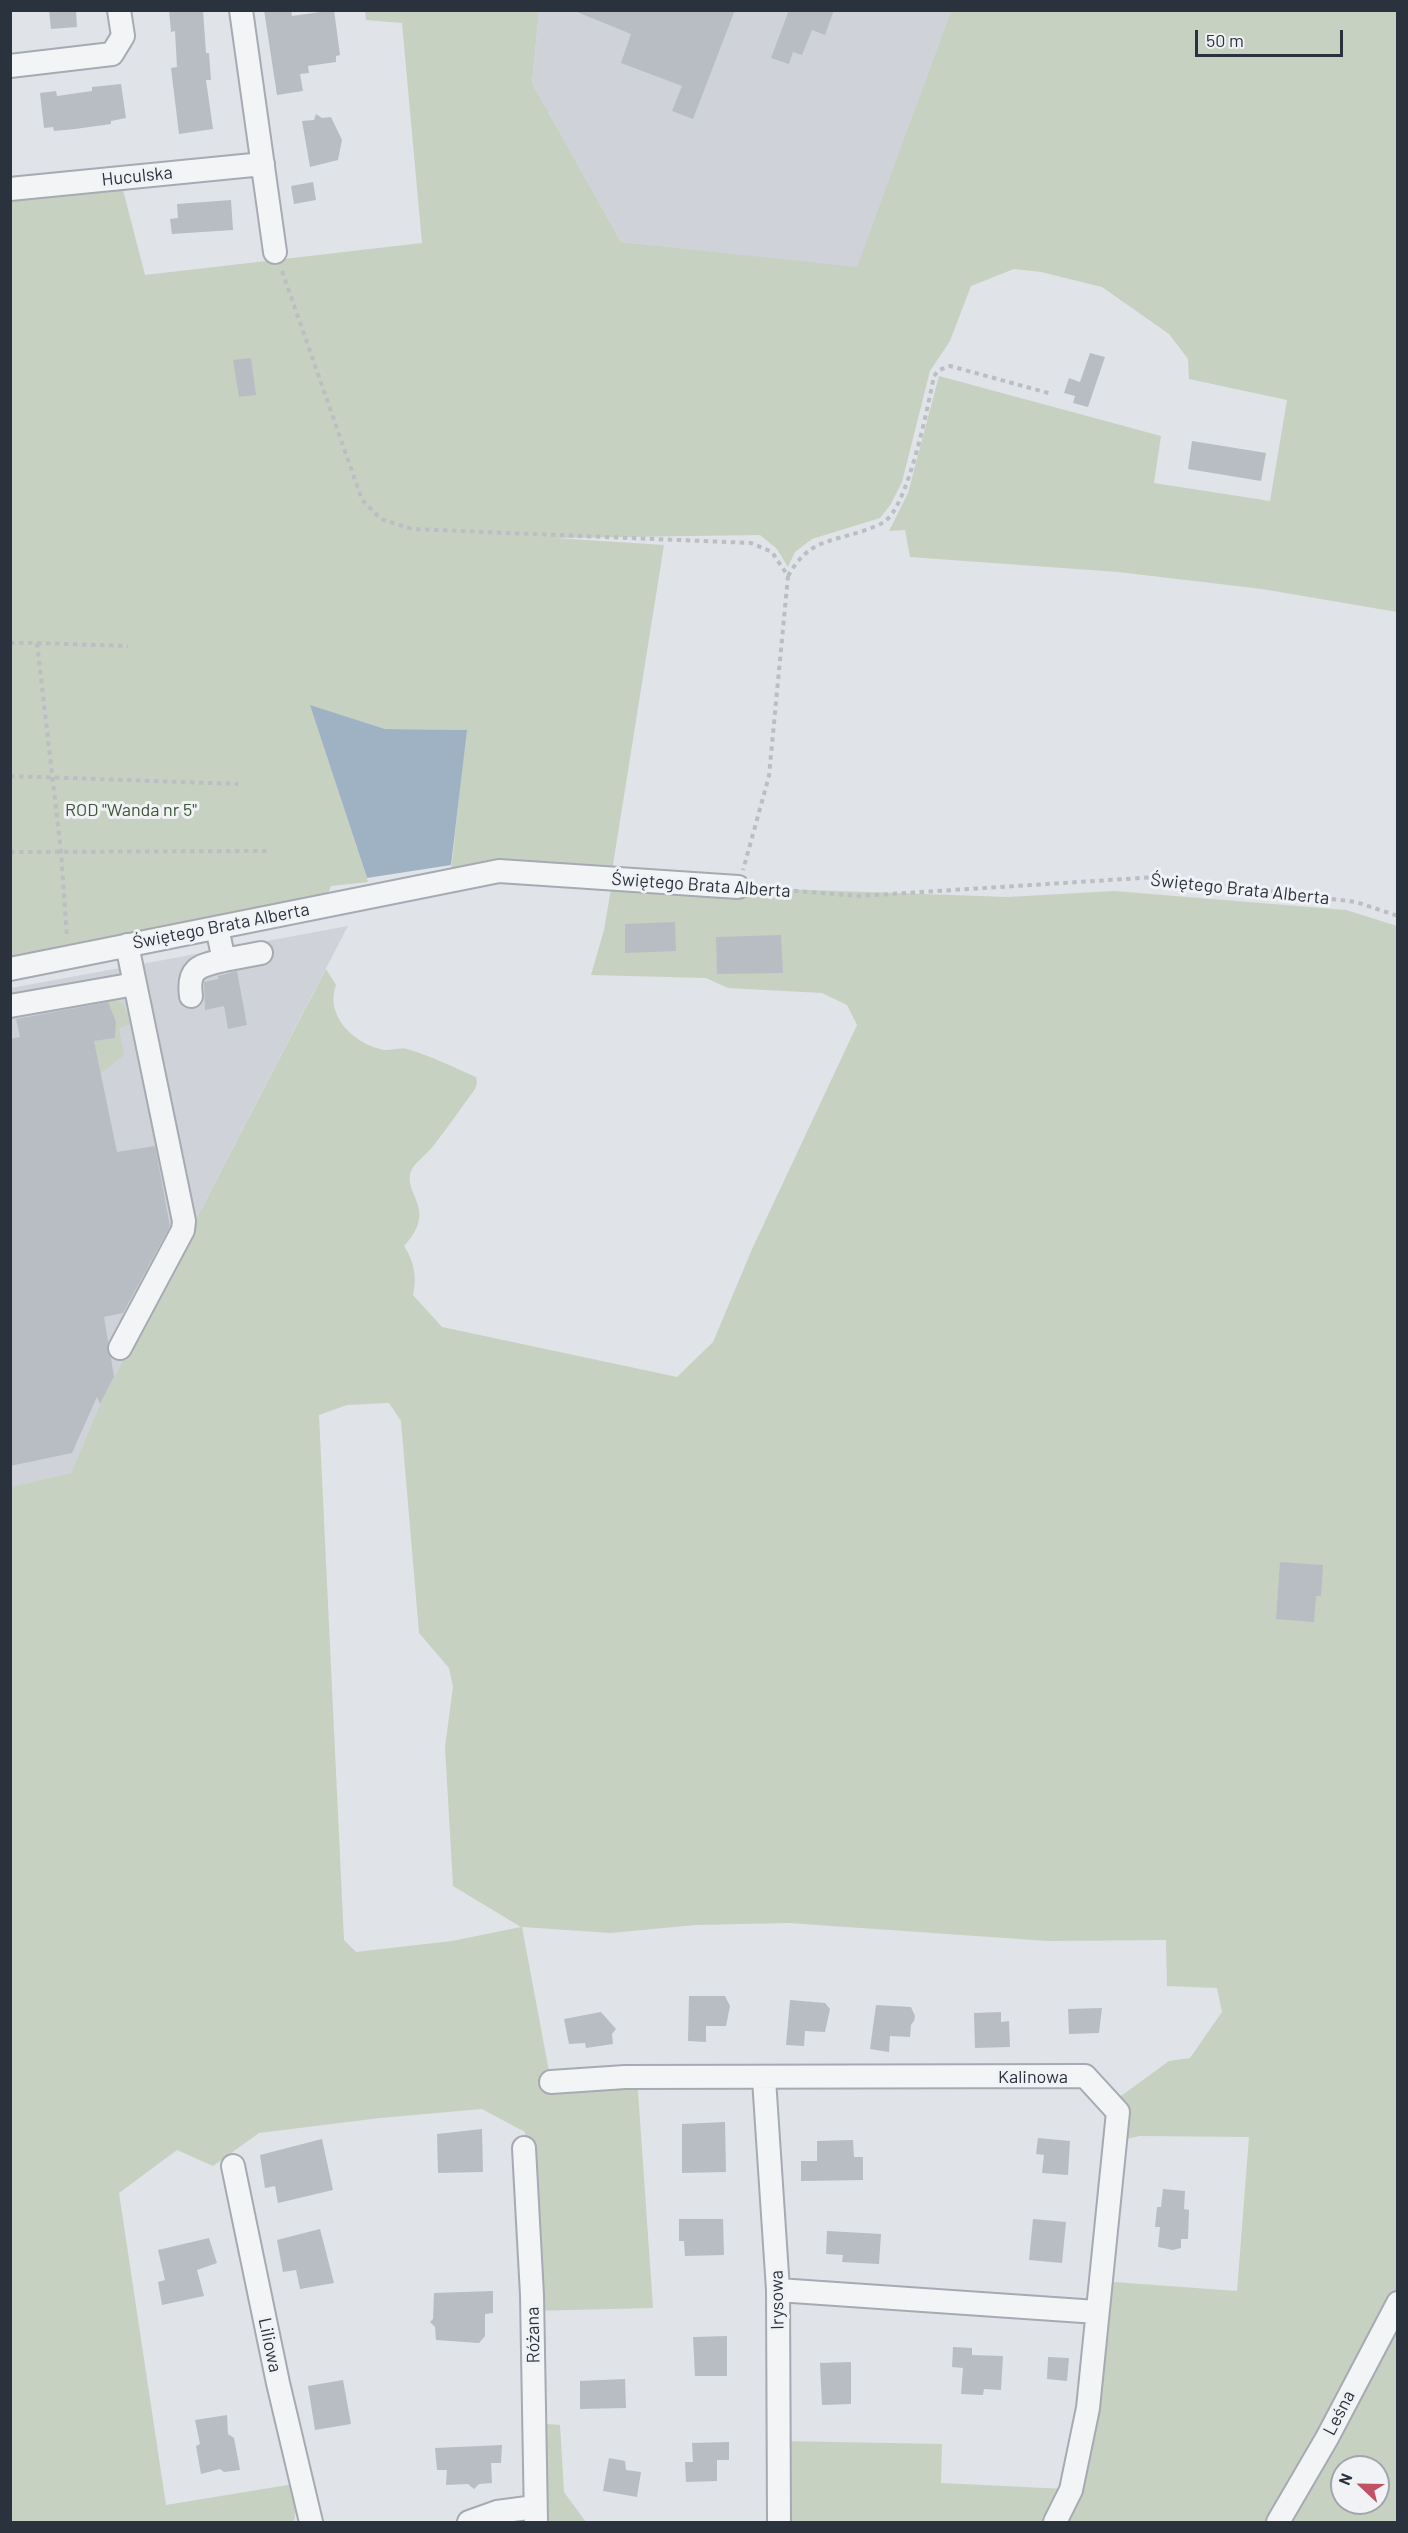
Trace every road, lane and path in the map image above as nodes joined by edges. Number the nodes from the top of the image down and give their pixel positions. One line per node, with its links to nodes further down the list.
1 (119, 10): 3 (street)
2 (242, 10): 4 (street)
3 (10, 66)
4 (263, 164): 5 (street, Huculska); 6 (street)
5 (11, 186)
6 (275, 252): 8 (path)
7 (1053, 394): 8 (path)
8 (788, 576): 18 (path)
9 (10, 643): 10 (path)
10 (37, 643): 11 (path); 13 (path)
11 (128, 646)
12 (10, 776): 13 (path)
13 (52, 777): 14 (path); 17 (path)
14 (238, 784)
15 (270, 851): 17 (path)
16 (10, 852): 17 (path)
17 (61, 852): 23 (path)
18 (738, 887): 19 (path, Świętego Brata Alberta); 20 (street, Świętego Brata Alberta)
19 (1398, 916)
20 (217, 928): 21 (street, Świętego Brata Alberta); 24 (street)
21 (127, 945): 23 (street, Świętego Brata Alberta); 26 (street)
22 (261, 953): 24 (street)
23 (68, 956): 25 (street, Świętego Brata Alberta)
24 (224, 960): 27 (street)
25 (10, 969)
26 (135, 984): 28 (street); 29 (street)
27 (191, 996)
28 (10, 1006)
29 (120, 1348)
30 (764, 2079): 31 (street, Kalinowa); 34 (street, Irysowa); 36 (street, Kalinowa)
31 (551, 2082)
32 (524, 2148): 37 (street, Różana)
33 (233, 2166): 38 (street, Liliowa)
34 (778, 2290): 36 (street); 40 (street, Irysowa)
35 (1398, 2303): 42 (street, Leśna)
36 (1097, 2312): 41 (street, Kalinowa)
37 (536, 2515): 39 (street)
38 (311, 2523)
39 (469, 2523)
40 (779, 2523)
41 (1055, 2523)
42 (1278, 2523)

